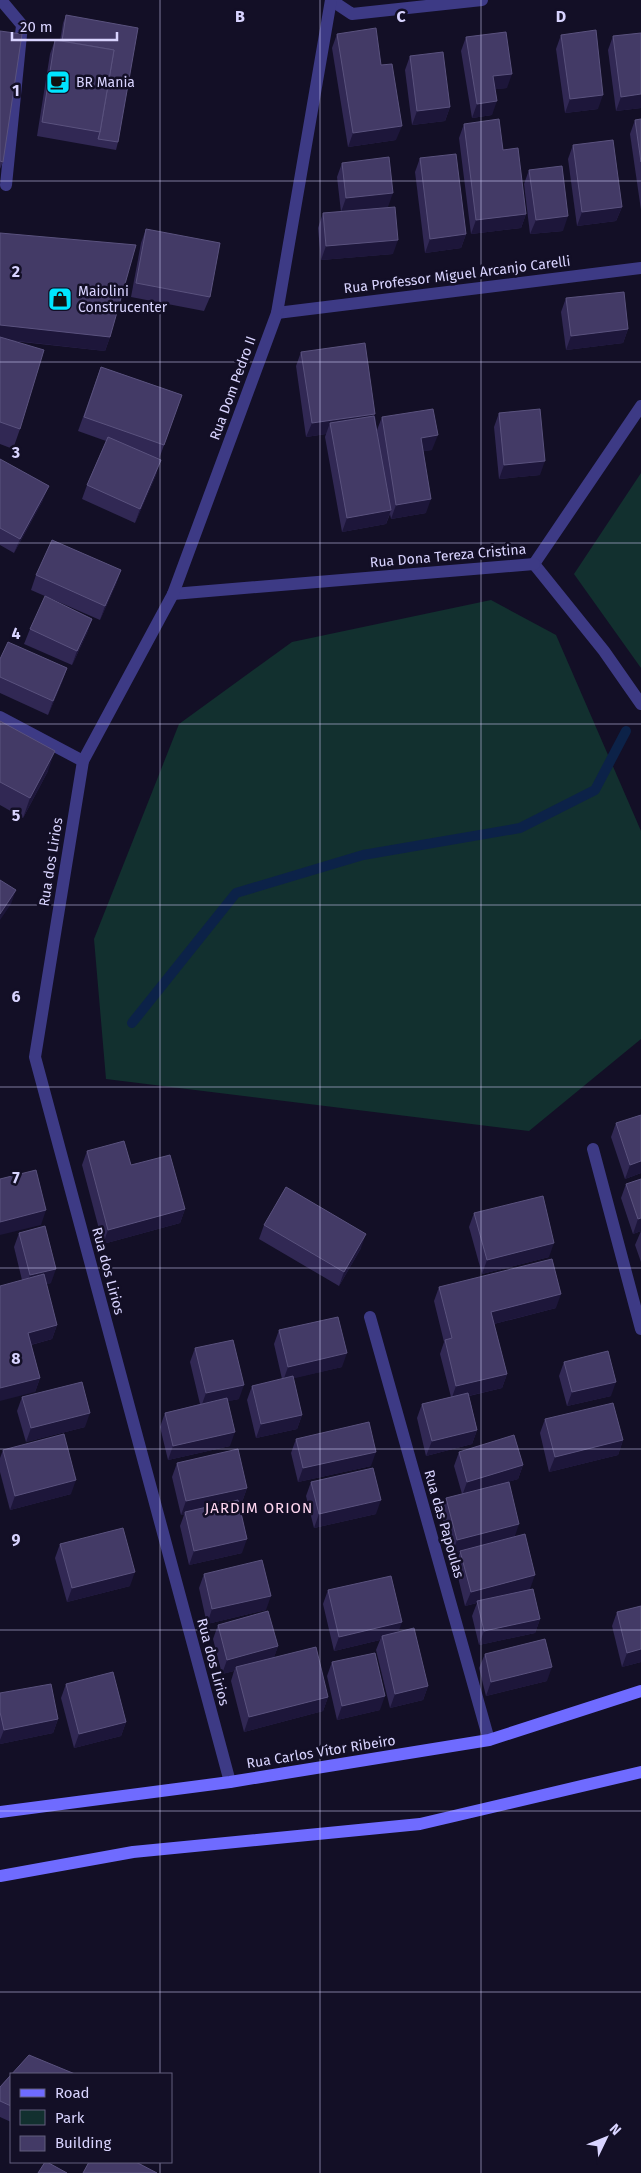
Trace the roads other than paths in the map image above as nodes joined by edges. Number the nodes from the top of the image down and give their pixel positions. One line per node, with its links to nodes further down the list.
1 (0, 0): 4 (street)
2 (331, 0): 3 (street); 6 (street, Rua Dom Pedro II)
3 (482, 0)
4 (6, 185)
5 (641, 268): 6 (street, Rua Professor Miguel Arcanjo Carelli)
6 (277, 313): 9 (street, Rua Dom Pedro II)
7 (641, 406): 8 (street, Rua Dona Tereza Cristina)
8 (534, 564): 9 (street, Rua Dona Tereza Cristina); 10 (street)
9 (174, 594): 12 (street, Rua Dom Pedro II)
10 (641, 704)
11 (0, 717): 12 (street)
12 (83, 761): 19 (street, Rua dos Lirios)
13 (593, 1148): 15 (street)
14 (370, 1317): 17 (street, Rua das Papoulas)
15 (641, 1329)
16 (641, 1691): 17 (street, Rua Carlos Vítor Ribeiro)
17 (489, 1740): 19 (street, Rua Carlos Vítor Ribeiro)
18 (641, 1772): 21 (street)
19 (230, 1782): 20 (street, Rua Carlos Vítor Ribeiro)
20 (0, 1812)
21 (0, 1876)

